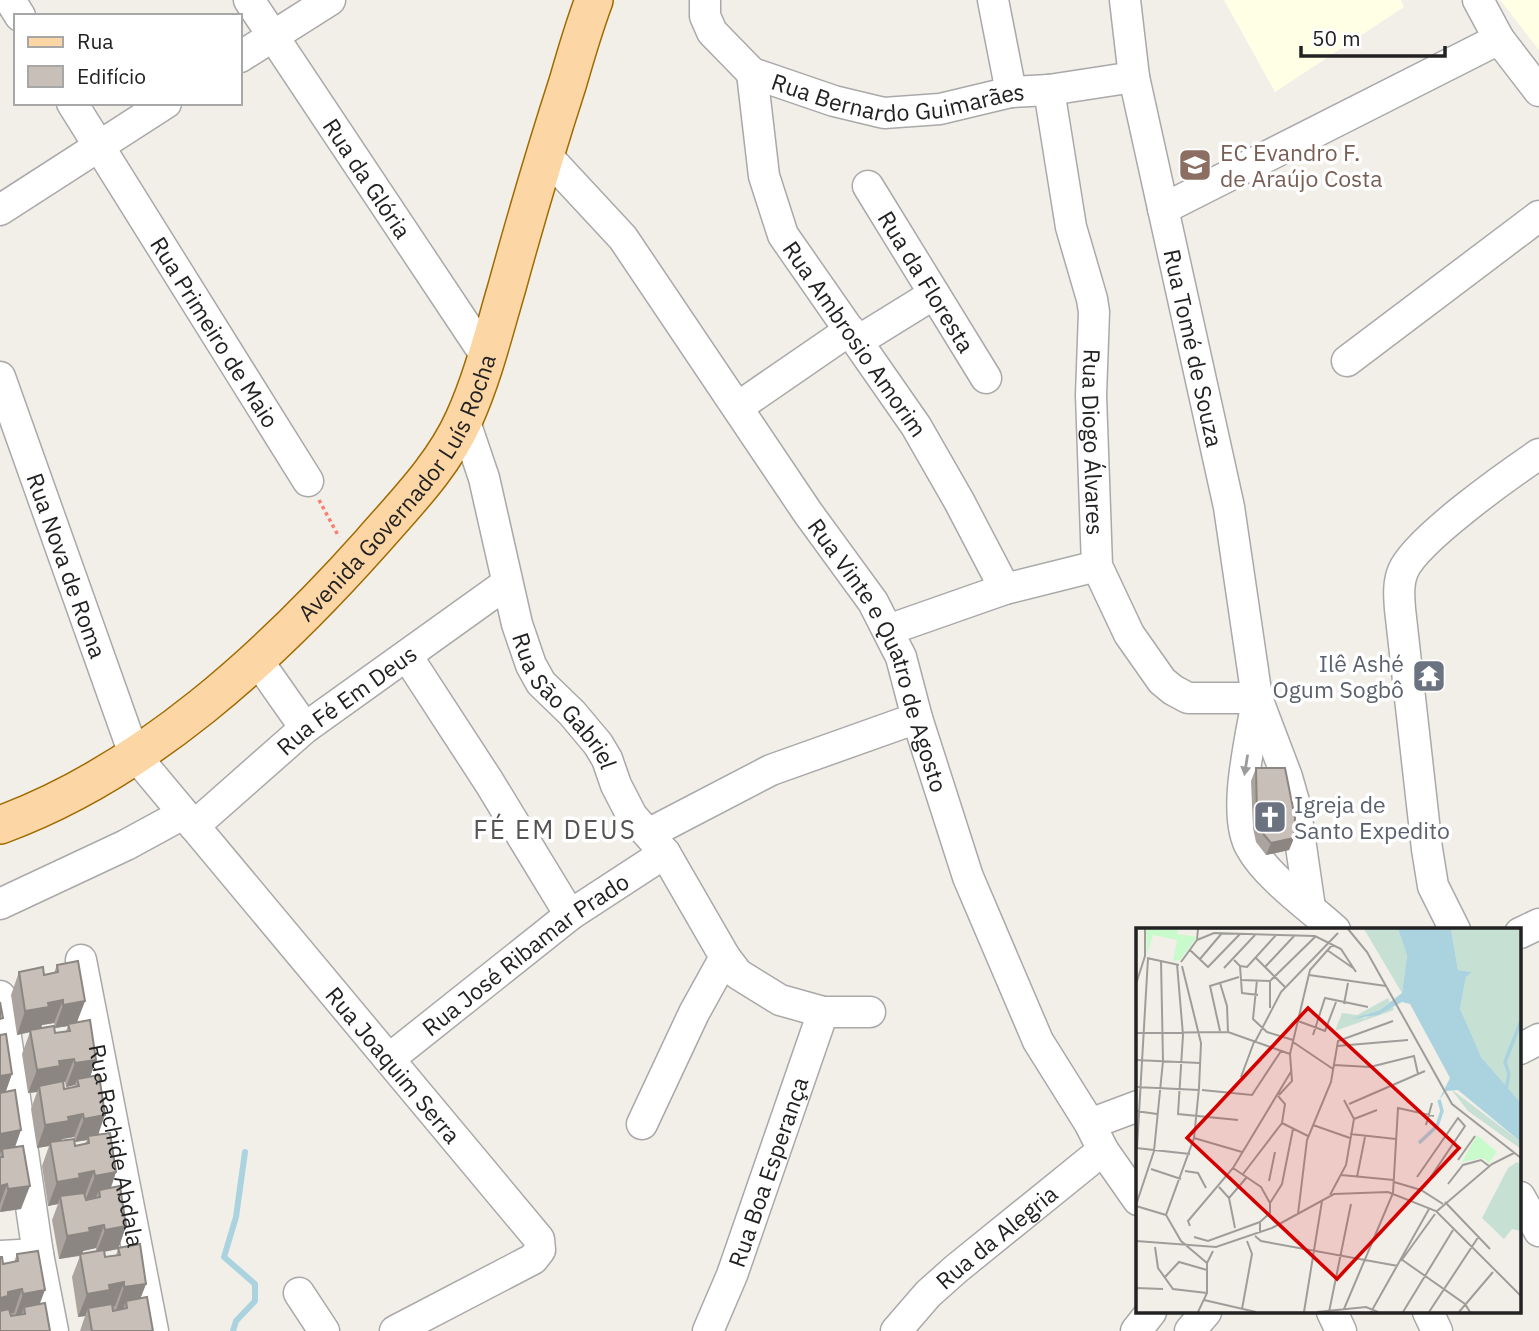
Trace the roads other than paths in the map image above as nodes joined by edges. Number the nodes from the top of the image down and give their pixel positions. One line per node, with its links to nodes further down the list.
1 (249, 0): 8 (street, Rua da Glória)
2 (330, 0): 8 (street)
3 (594, 0): 19 (main road, Avenida Governador Luís Rocha)
4 (705, 0): 11 (street, Rua Bernardo Guimarães)
5 (993, 0): 15 (street)
6 (1125, 0): 12 (street, Rua Tomé de Souza)
7 (1478, 0): 9 (street)
8 (274, 36): 10 (street); 26 (street, Rua da Glória)
9 (1499, 39): 14 (street); 21 (street)
10 (242, 56)
11 (752, 73): 15 (street, Rua Bernardo Guimarães); 25 (street, Rua Ambrosio Amorim)
12 (1134, 77): 13 (street, Rua Bernardo Guimarães); 21 (street, Rua Tomé de Souza)
13 (1049, 90): 15 (street, Rua Bernardo Guimarães); 34 (street, Rua Diogo Álvares)
14 (1539, 91)
15 (1012, 92)
16 (73, 105): 18 (street, Rua Primeiro de Maio)
17 (163, 105): 18 (street)
18 (97, 145): 22 (street); 33 (street, Rua Primeiro de Maio)
19 (545, 154): 26 (main road, Avenida Governador Luís Rocha); 30 (street, Rua Vinte e Quatro de Agosto)
20 (868, 186): 24 (street, Rua da Floresta)
21 (1163, 209): 40 (street, Rua Tomé de Souza)
22 (0, 210)
23 (1539, 216): 27 (street)
24 (934, 294): 25 (street); 29 (street, Rua da Floresta)
25 (854, 336): 30 (street); 36 (street, Rua Ambrosio Amorim)
26 (486, 356): 31 (main road, Avenida Governador Luís Rocha)
27 (1347, 360)
28 (0, 377): 43 (street, Rua Nova de Roma)
29 (986, 378)
30 (738, 407): 37 (street, Rua Vinte e Quatro de Agosto)
31 (464, 419): 35 (street, Rua São Gabriel); 39 (main road, Avenida Governador Luís Rocha)
32 (1539, 454): 52 (street)
33 (308, 481)
34 (1097, 566): 36 (street); 40 (street, Rua Diogo Álvares)
35 (506, 584): 38 (street, Rua Fé Em Deus); 46 (street, Rua São Gabriel)
36 (1005, 589): 37 (street)
37 (888, 630): 41 (street, Rua Vinte e Quatro de Agosto)
38 (407, 656): 42 (street, Rua Fé Em Deus); 49 (street)
39 (258, 661): 42 (street); 43 (main road, Avenida Governador Luís Rocha)
40 (1257, 698): 48 (street, Rua Tomé de Souza); 48 (street, Rua Tomé de Souza, one-way to 48)
41 (917, 718): 46 (street, Rua José Ribamar Prado); 64 (street, Rua Vinte e Quatro de Agosto)
42 (305, 728): 44 (street, Rua Fé Em Deus)
43 (134, 754): 44 (street, Rua Joaquim Serra); 45 (main road, Avenida Governador Luís Rocha)
44 (188, 820): 47 (street, Rua Fé Em Deus); 61 (street, Rua Joaquim Serra)
45 (0, 825)
46 (657, 843): 49 (street, Rua José Ribamar Prado); 54 (street, Rua São Gabriel)
47 (0, 904)
48 (1310, 908): 51 (street, Rua Tomé de Souza)
49 (570, 915): 61 (street, Rua José Ribamar Prado)
50 (1539, 924): 53 (street)
51 (1333, 928)
52 (1454, 928)
53 (1522, 932)
54 (725, 957): 57 (street, Rua São Gabriel); 63 (street)
55 (81, 960): 75 (street, Rua Rachide Abdala)
56 (0, 996): 67 (street)
57 (823, 1012): 58 (street, Rua São Gabriel); 78 (street, Rua Boa Esperança)
58 (870, 1012)
59 (1539, 1039): 60 (street)
60 (1522, 1048)
61 (389, 1059): 77 (street, Rua Joaquim Serra)
62 (1136, 1107): 64 (street)
63 (642, 1124)
64 (1090, 1124): 65 (street, Rua Vinte e Quatro de Agosto)
65 (1103, 1150): 66 (street, Rua Vinte e Quatro de Agosto); 79 (street, Rua da Alegria)
66 (1136, 1197)
67 (38, 1254): 68 (street); 74 (street)
68 (0, 1256)
69 (299, 1293): 76 (street)
70 (1149, 1314): 80 (street)
71 (1204, 1314): 81 (street)
72 (1333, 1314): 82 (street)
73 (1429, 1314): 83 (street)
74 (52, 1331)
75 (153, 1331)
76 (324, 1331)
77 (395, 1331)
78 (708, 1331)
79 (896, 1331)
80 (1136, 1331)
81 (1190, 1331)
82 (1341, 1331)
83 (1437, 1331)

